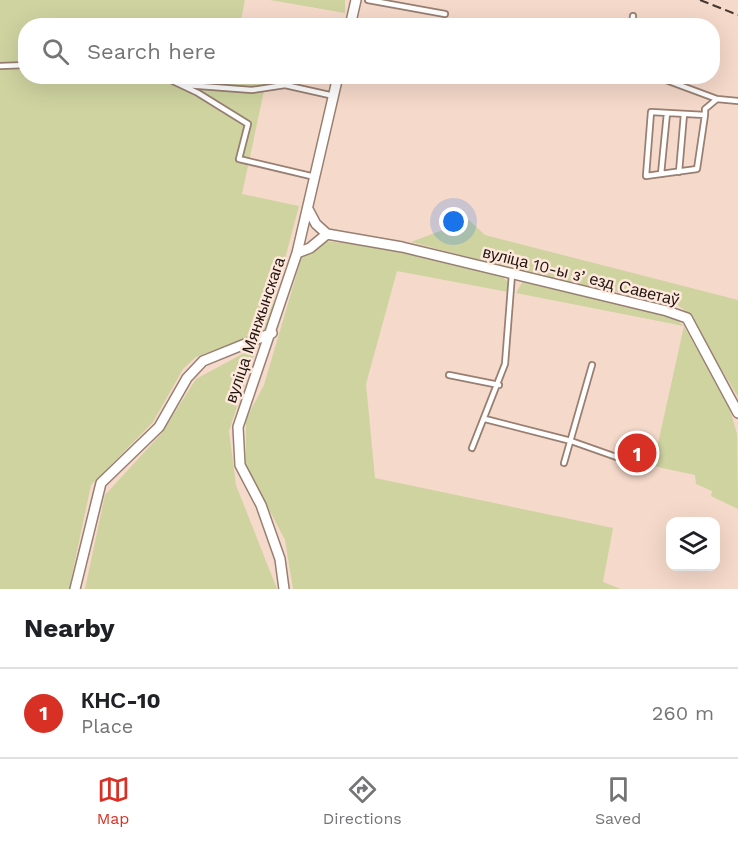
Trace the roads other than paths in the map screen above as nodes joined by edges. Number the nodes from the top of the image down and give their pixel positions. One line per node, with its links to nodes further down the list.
1 (356, 0): 4 (street)
2 (368, 0): 3 (lane)
3 (445, 14)
4 (352, 18)
5 (18, 65): 6 (lane)
6 (0, 66)
7 (176, 84): 19 (lane)
8 (186, 84): 11 (lane)
9 (336, 84): 11 (street, вуліца Мянжынскага)
10 (677, 84): 12 (lane)
11 (334, 96): 19 (street, вуліца Мянжынскага)
12 (717, 99): 13 (lane); 16 (lane)
13 (738, 101)
14 (667, 113): 15 (lane); 18 (lane); 18 (lane)
15 (684, 114): 16 (lane); 17 (lane)
16 (705, 115): 17 (lane)
17 (679, 172): 18 (lane)
18 (661, 174)
19 (315, 177): 20 (street, вуліца Мянжынскага)
20 (308, 209): 21 (street); 22 (street, вуліца Мянжынскага)
21 (327, 234): 22 (street); 23 (street, вуліца 10-ы зʼезд Саветаў)
22 (297, 253): 24 (street, вуліца Мянжынскага)
23 (512, 274): 27 (lane); 28 (street, вуліца 10-ы зʼезд Саветаў)
24 (272, 333): 34 (street); 35 (street, вуліца Мянжынскага)
25 (592, 365): 30 (lane)
26 (449, 375): 27 (lane)
27 (499, 385): 29 (lane)
28 (738, 413)
29 (485, 419): 30 (lane); 31 (lane)
30 (571, 441): 32 (lane); 33 (lane)
31 (472, 448)
32 (564, 463)
33 (639, 465)
34 (75, 589)
35 (284, 589)

